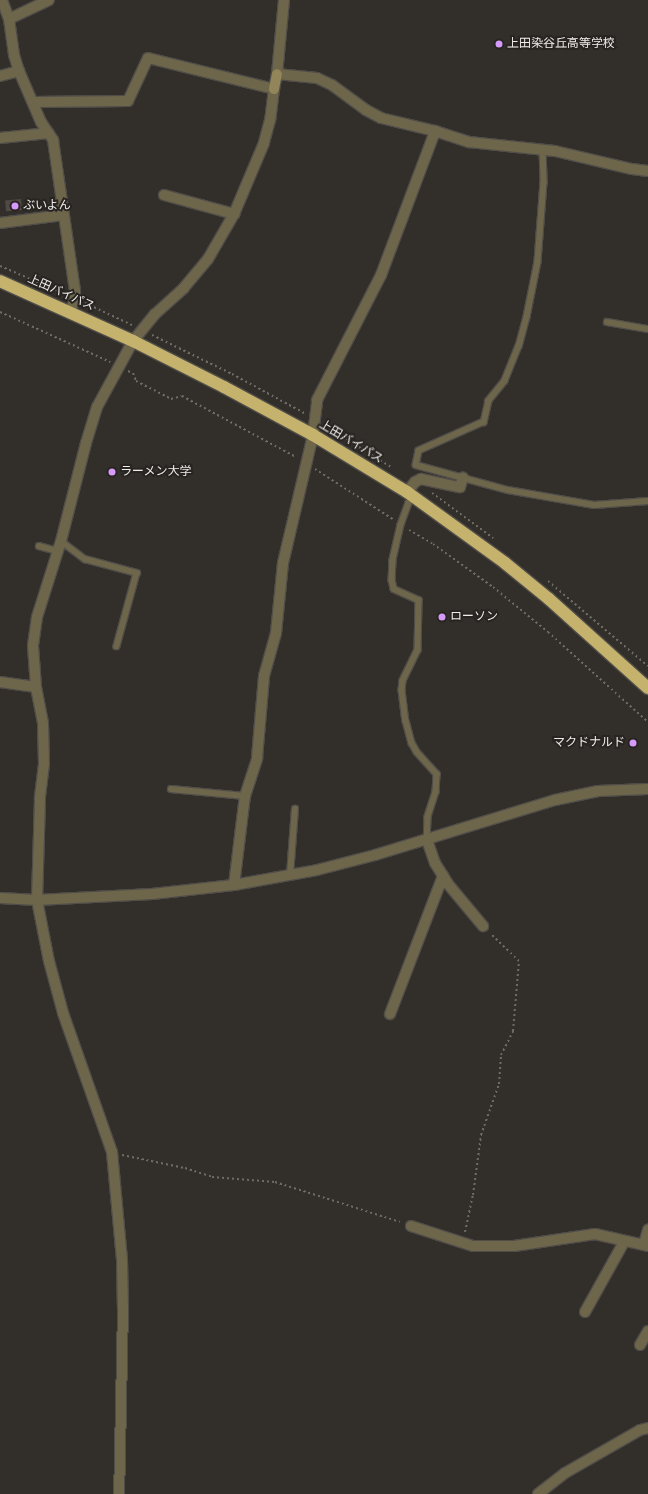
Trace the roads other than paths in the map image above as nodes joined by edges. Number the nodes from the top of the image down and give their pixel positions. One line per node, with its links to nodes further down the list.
1 (2, 0): 4 (street)
2 (48, 0): 4 (street)
3 (284, 0): 6 (street)
4 (9, 19): 5 (street)
5 (19, 71): 7 (street); 9 (street)
6 (277, 74): 8 (street); 10 (street)
7 (0, 76)
8 (274, 89): 9 (street); 16 (street)
9 (33, 102): 11 (street)
10 (435, 131): 13 (street); 24 (street)
11 (49, 133): 12 (street); 17 (street)
12 (0, 138)
13 (543, 150): 14 (street); 25 (lane)
14 (648, 171)
15 (164, 195): 16 (street)
16 (234, 214): 23 (street)
17 (63, 215): 18 (street); 20 (street)
18 (0, 223)
19 (0, 281): 20 (highway, 上田バイパス)
20 (70, 312): 23 (highway, 上田バイパス)
21 (607, 322): 22 (lane)
22 (648, 329)
23 (133, 341): 24 (highway, 上田バイパス); 28 (street)
24 (312, 435): 26 (highway, 上田バイパス); 37 (street)
25 (463, 477): 26 (street); 27 (lane)
26 (411, 494): 34 (highway, 上田バイパス); 39 (lane)
27 (648, 501)
28 (61, 541): 30 (street); 31 (lane)
29 (39, 546): 30 (lane)
30 (58, 551): 33 (street)
31 (117, 646)
32 (0, 682): 33 (street)
33 (36, 687): 44 (street)
34 (648, 688)
35 (172, 789): 37 (lane)
36 (648, 789): 39 (street)
37 (245, 796): 42 (street)
38 (295, 809): 40 (lane)
39 (427, 840): 40 (street); 41 (street)
40 (290, 875): 42 (street)
41 (443, 876): 45 (street); 46 (street)
42 (234, 885): 44 (street)
43 (0, 898): 44 (street)
44 (37, 900): 55 (street)
45 (483, 926)
46 (390, 1014)
47 (411, 1226): 49 (street)
48 (648, 1230): 50 (street)
49 (624, 1242): 50 (street); 51 (street)
50 (646, 1245)
51 (584, 1312)
52 (648, 1331): 53 (street)
53 (640, 1345)
54 (648, 1428): 56 (street)
55 (119, 1494)
56 (538, 1494)

